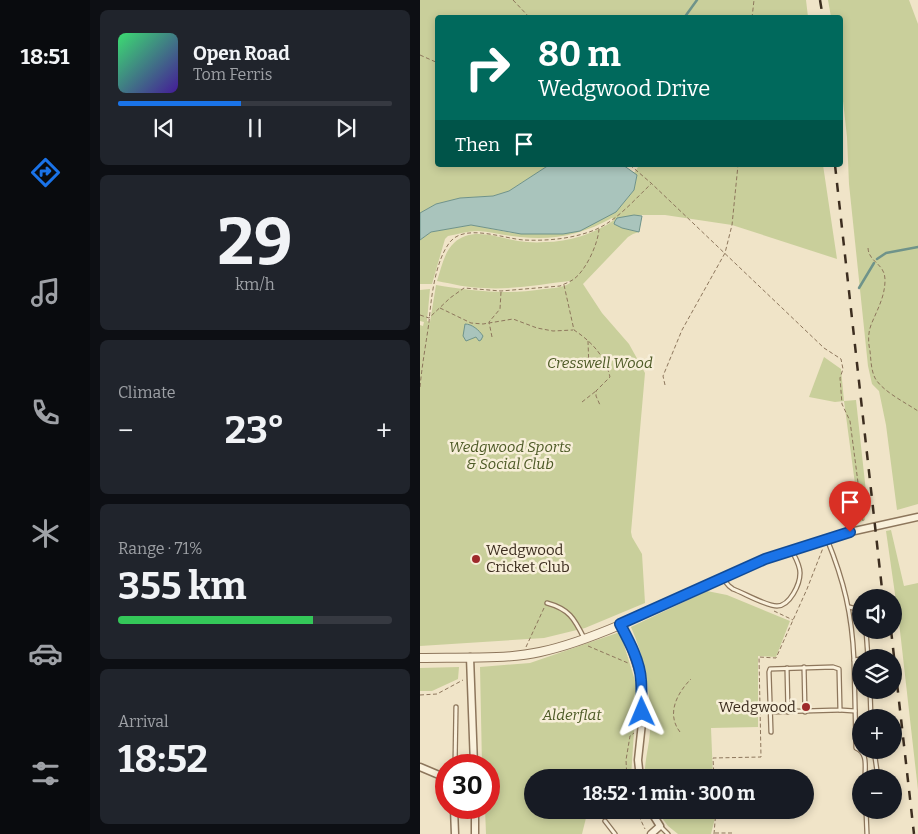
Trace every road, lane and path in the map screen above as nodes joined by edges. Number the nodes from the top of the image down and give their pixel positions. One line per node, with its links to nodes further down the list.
1 (513, 0): 3 (path)
2 (754, 0): 4 (path)
3 (527, 15)
4 (752, 15)
5 (420, 55): 6 (path)
6 (435, 62)
7 (632, 167): 9 (path)
8 (738, 167): 12 (path)
9 (651, 183): 10 (path); 12 (path)
10 (599, 228): 13 (path); 17 (path)
11 (868, 248): 28 (path)
12 (725, 253): 23 (path); 30 (path)
13 (564, 284): 14 (path); 19 (path)
14 (500, 291): 15 (path); 18 (path)
15 (440, 308): 17 (path); 18 (path)
16 (420, 315): 17 (path)
17 (429, 318): 24 (path)
18 (489, 322): 19 (path); 20 (path)
19 (574, 330): 21 (path)
20 (492, 337)
21 (588, 340): 22 (path); 25 (path)
22 (589, 370)
23 (665, 384)
24 (420, 387)
25 (596, 390): 26 (path); 27 (path)
26 (582, 402)
27 (600, 405)
28 (918, 411)
29 (918, 517): 30 (street)
30 (864, 529): 31 (street)
31 (827, 538): 32 (street); 36 (lane); 38 (path)
32 (792, 550): 33 (street); 35 (lane)
33 (722, 577): 35 (lane); 39 (street)
34 (547, 602): 40 (lane); 42 (path)
35 (775, 606): 38 (path)
36 (849, 607): 37 (lane); 41 (lane)
37 (852, 608)
38 (793, 620): 65 (path)
39 (620, 624): 40 (street); 46 (street)
40 (581, 641): 42 (street); 46 (path)
41 (853, 649)
42 (524, 654): 43 (street)
43 (470, 657): 44 (street); 48 (street)
44 (420, 658)
45 (804, 667): 47 (lane); 52 (lane); 56 (lane)
46 (639, 668): 57 (street)
47 (787, 668): 54 (lane); 55 (lane)
48 (470, 676): 50 (path); 61 (street)
49 (691, 679): 58 (path)
50 (420, 695)
51 (456, 707): 60 (lane)
52 (840, 710): 53 (lane); 56 (lane)
53 (852, 711)
54 (770, 712): 55 (lane); 59 (lane)
55 (788, 712): 56 (lane)
56 (805, 712)
57 (641, 731): 63 (path); 64 (street)
58 (680, 732)
59 (771, 732)
60 (456, 754)
61 (474, 754)
62 (420, 768): 66 (street)
63 (626, 769)
64 (639, 769)
65 (714, 769)
66 (435, 774)
67 (454, 819): 76 (street)
68 (475, 819): 77 (street)
69 (640, 819): 79 (path)
70 (656, 819): 74 (street)
71 (715, 819): 82 (path)
72 (866, 819): 83 (lane)
73 (606, 820): 78 (lane)
74 (660, 826): 80 (street); 81 (lane)
75 (734, 832): 82 (path)
76 (455, 834)
77 (475, 834)
78 (615, 834)
79 (647, 834)
80 (651, 834)
81 (668, 834)
82 (714, 834)
83 (867, 834)

